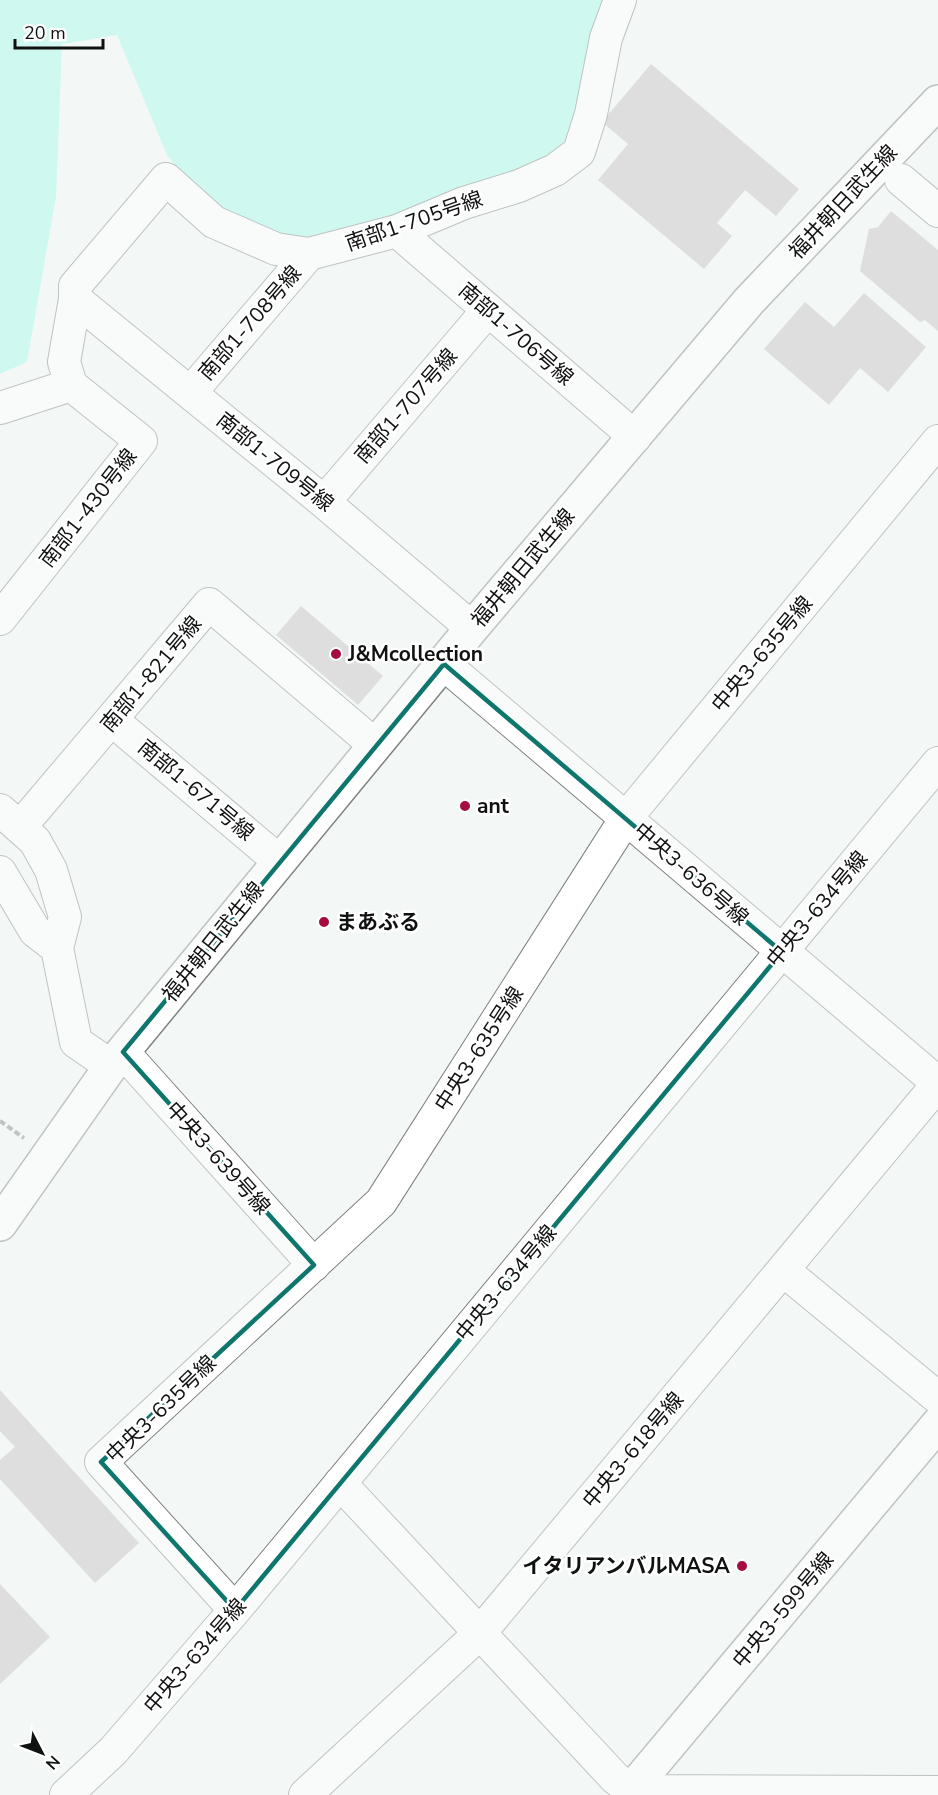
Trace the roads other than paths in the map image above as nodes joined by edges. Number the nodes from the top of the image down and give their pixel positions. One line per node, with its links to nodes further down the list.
1 (620, 0): 5 (street, 南部1-705号線)
2 (938, 102): 12 (main road, 福井朝日武生線)
3 (901, 180): 4 (street)
4 (938, 212)
5 (397, 231): 6 (street, 南部1-705号線); 8 (street, 南部1-706号線)
6 (309, 254): 7 (street, 南部1-705号線); 10 (street, 南部1-708号線)
7 (75, 299): 9 (street, 南部1-705号線); 10 (street, 南部1-709号線)
8 (488, 310): 12 (street, 南部1-706号線); 14 (street, 南部1-707号線)
9 (71, 385): 11 (street); 15 (street, 南部1-430号線)
10 (191, 392): 14 (street, 南部1-709号線)
11 (0, 408)
12 (635, 437): 16 (main road, 福井朝日武生線)
13 (938, 441): 22 (street, 中央3-635号線)
14 (324, 501): 16 (street, 南部1-709号線)
15 (0, 619)
16 (472, 628): 17 (main road, 福井朝日武生線)
17 (444, 664): 19 (main road, 福井朝日武生線); 22 (street, 中央3-636号線)
18 (112, 720): 19 (street, 南部1-821号線); 21 (street, 南部1-821号線); 23 (street, 南部1-671号線)
19 (375, 745): 23 (main road, 福井朝日武生線)
20 (938, 763): 26 (street, 中央3-634号線)
21 (10, 818): 25 (street)
22 (626, 818): 26 (street, 中央3-636号線); 30 (street, 中央3-635号線)
23 (279, 861): 27 (main road, 福井朝日武生線)
24 (0, 872): 25 (street)
25 (57, 948): 27 (street, 中央3-639号線)
26 (782, 952): 28 (street, 中央3-636号線); 34 (street, 中央3-634号線)
27 (117, 1059): 29 (main road, 福井朝日武生線); 30 (street, 中央3-639号線)
28 (938, 1084): 31 (street, 中央3-618号線)
29 (0, 1224)
30 (314, 1265): 35 (street, 中央3-635号線)
31 (783, 1270): 32 (street); 36 (street, 中央3-618号線)
32 (938, 1398)
33 (938, 1424): 38 (main road, 中央3-599号線)
34 (340, 1483): 35 (street, 中央3-634号線); 36 (street)
35 (235, 1610): 39 (street, 中央3-634号線)
36 (479, 1634): 38 (street); 40 (street, 中央3-618号線)
37 (938, 1792): 38 (street)
38 (630, 1793)
39 (66, 1795)
40 (306, 1795)

